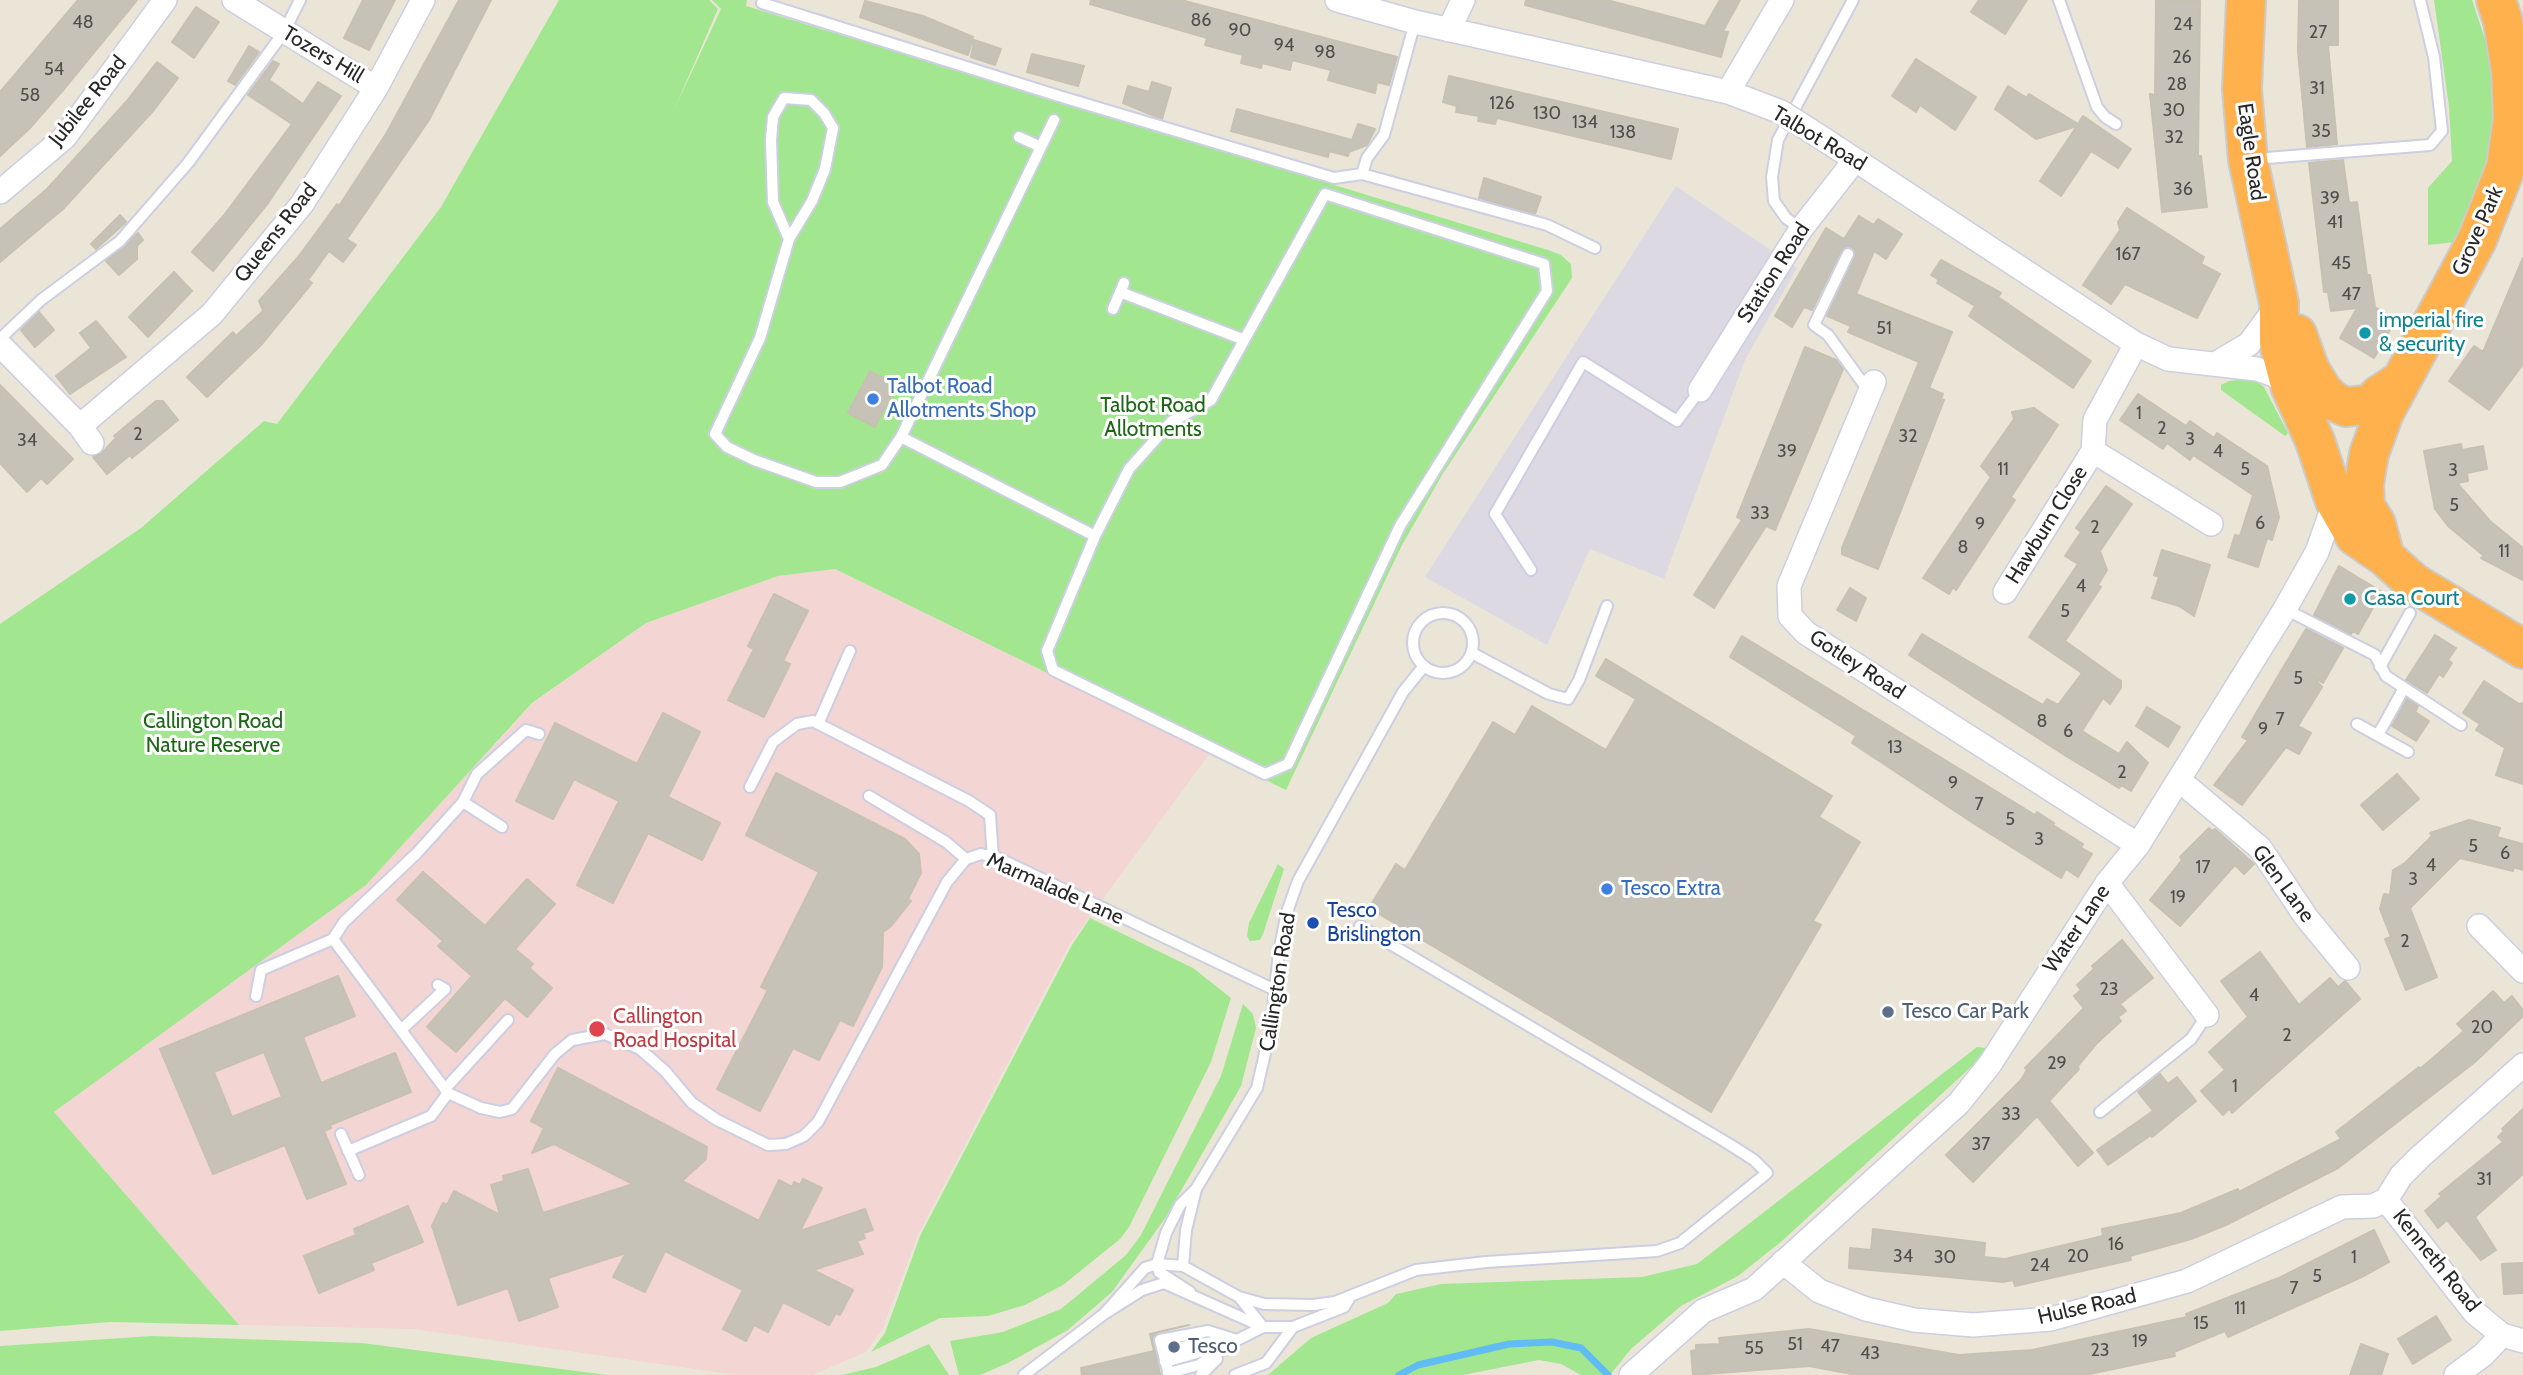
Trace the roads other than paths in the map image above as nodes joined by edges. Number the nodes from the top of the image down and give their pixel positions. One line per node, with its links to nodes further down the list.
1 (165, 0): 27 (street, Jubilee Road)
2 (234, 0): 16 (street, Tozers Hill)
3 (300, 0): 16 (lane)
4 (423, 0): 17 (street, Queens Road)
5 (1337, 0): 14 (street, Talbot Road)
6 (1463, 0): 15 (street)
7 (1782, 0): 18 (street)
8 (1853, 0): 29 (lane)
9 (2059, 0): 20 (lane)
10 (2246, 0): 24 (highway, Eagle Road)
11 (2420, 0): 24 (lane)
12 (2496, 0): 40 (highway, Grove Park)
13 (762, 3): 26 (lane)
14 (1415, 22): 15 (street, Talbot Road); 25 (lane)
15 (1450, 30): 18 (street, Talbot Road)
16 (284, 32): 17 (street, Tozers Hill); 35 (lane)
17 (376, 88): 38 (street, Queens Road)
18 (1738, 96): 23 (street, Talbot Road, bridge)
19 (1054, 120): 22 (lane)
20 (2116, 124)
21 (1019, 137): 22 (lane)
22 (1041, 147): 44 (lane)
23 (1854, 160): 29 (street, Station Road); 37 (street, Talbot Road)
24 (2248, 160): 33 (highway, Eagle Road)
25 (1362, 174): 26 (lane); 31 (lane)
26 (1334, 178): 28 (lane)
27 (0, 192)
28 (1331, 196): 36 (lane); 48 (lane)
29 (1801, 229): 43 (street, Station Road)
30 (789, 239): 30 (lane); 44 (lane)
31 (1595, 248)
32 (1848, 254): 41 (lane)
33 (2280, 303): 39 (street); 40 (highway, Eagle Road); 42 (highway, Eagle Road)
34 (1113, 309): 36 (lane)
35 (0, 339)
36 (1242, 339): 48 (lane)
37 (2136, 344): 39 (street, Talbot Road); 45 (street, Hawburn Close)
38 (0, 345)
39 (2217, 363): 42 (street, Talbot Road)
40 (2404, 379): 46 (highway)
41 (1872, 387): 71 (street, Gotley Road)
42 (2291, 388): 46 (highway, Eagle Road)
43 (1700, 390): 49 (lane)
44 (901, 437): 48 (lane)
45 (2094, 451): 47 (street); 50 (street, Hawburn Close)
46 (2348, 509): 52 (street, Water Lane); 54 (highway)
47 (2210, 524)
48 (1095, 536)
49 (1531, 570)
50 (2005, 592)
51 (1607, 606): 56 (lane)
52 (2285, 609): 58 (lane); 66 (street, Water Lane)
53 (2410, 613): 58 (lane)
54 (2523, 649)
55 (850, 651): 60 (lane)
56 (1472, 653): 57 (lane); 57 (lane)
57 (1424, 666): 81 (lane, Callington Road)
58 (2380, 667): 59 (lane)
59 (2404, 688): 62 (lane); 64 (lane)
60 (818, 724): 67 (lane); 72 (lane)
61 (2357, 724): 64 (lane)
62 (2461, 725)
63 (539, 734): 69 (lane)
64 (2378, 735): 65 (lane)
65 (2408, 752)
66 (2179, 780): 71 (street, Water Lane); 78 (street, Glen Lane)
67 (750, 787)
68 (869, 796): 73 (lane)
69 (463, 802): 70 (lane); 77 (lane)
70 (502, 827)
71 (2138, 845): 74 (street, Water Lane)
72 (993, 858): 73 (lane, Marmalade Lane); 81 (lane, Marmalade Lane)
73 (965, 859): 87 (lane, Marmalade Lane)
74 (2107, 883): 83 (street); 94 (street, Water Lane)
75 (1360, 926): 98 (lane)
76 (2479, 926): 79 (street)
77 (333, 939): 82 (lane); 85 (lane)
78 (2348, 968)
79 (2523, 971)
80 (438, 985): 85 (lane)
81 (1275, 990): 92 (lane, Callington Road)
82 (256, 996)
83 (2207, 1015): 88 (lane)
84 (508, 1020): 87 (lane)
85 (401, 1030): 87 (lane)
86 (2523, 1065): 93 (street)
87 (447, 1091): 90 (lane)
88 (2100, 1112)
89 (341, 1135): 90 (lane)
90 (348, 1152): 91 (lane)
91 (359, 1175)
92 (1196, 1189): 95 (lane); 96 (lane)
93 (2386, 1200): 94 (street, Hulse Road); 103 (street, Kenneth Road)
94 (1783, 1262): 106 (street, Water Lane)
95 (1157, 1264): 96 (lane); 97 (lane); 100 (lane)
96 (1183, 1266): 99 (lane)
97 (1189, 1292): 100 (lane); 101 (lane)
98 (1351, 1296): 99 (lane); 102 (lane)
99 (1239, 1297): 101 (lane)
100 (1104, 1314): 107 (lane)
101 (1263, 1327): 102 (lane); 104 (lane)
102 (1293, 1327): 109 (lane)
103 (2513, 1338): 110 (street)
104 (1237, 1340): 105 (lane); 105 (lane); 108 (lane)
105 (1166, 1365)
106 (1633, 1372)
107 (1024, 1375)
108 (1201, 1375)
109 (1235, 1375)
110 (2456, 1375)

